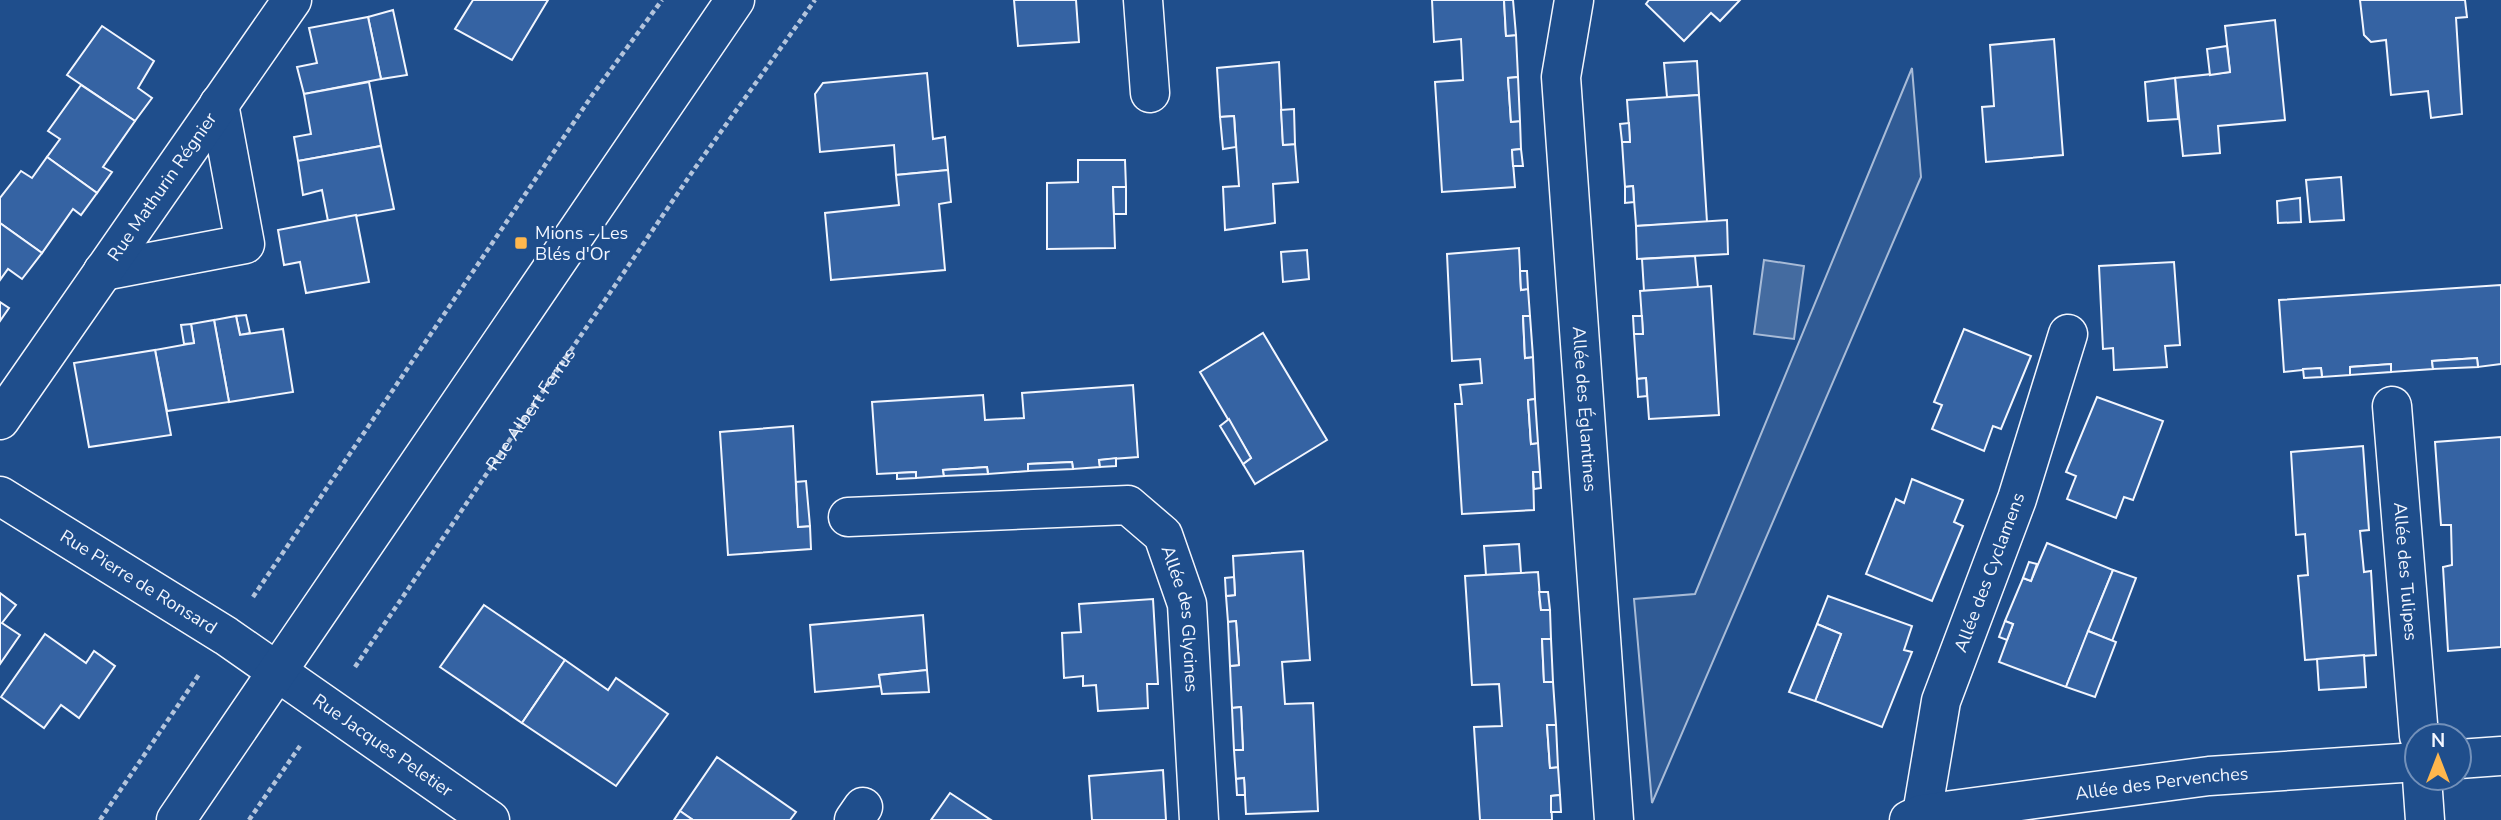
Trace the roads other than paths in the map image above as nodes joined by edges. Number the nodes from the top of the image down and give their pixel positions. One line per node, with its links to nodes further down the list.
1 (292, 0): 6 (street, Rue Mathurin Régnier)
2 (735, 0): 13 (street)
3 (1143, 0): 5 (street)
4 (1574, 0): 23 (street, Allée des Églantines)
5 (1150, 93)
6 (219, 104): 7 (street, Rue Mathurin Régnier); 7 (street, Rue Mathurin Régnier)
7 (103, 271): 10 (street, Rue Mathurin Régnier)
8 (2068, 334): 19 (street, Allée des Cyclamens)
9 (2392, 406): 14 (street, Allée des Tulipes)
10 (0, 420)
11 (0, 496): 13 (street, Rue Pierre de Ronsard)
12 (848, 517): 22 (street, Allée des Glycines)
13 (275, 671): 20 (street); 21 (street, Rue Jacques Peletier)
14 (2418, 722)
15 (2501, 756): 16 (street)
16 (2473, 758)
17 (2403, 763): 19 (street, Allée des Pervenches)
18 (2423, 792): 24 (street)
19 (1916, 817)
20 (176, 820)
21 (490, 820)
22 (1199, 820)
23 (1614, 820)
24 (2425, 820)

